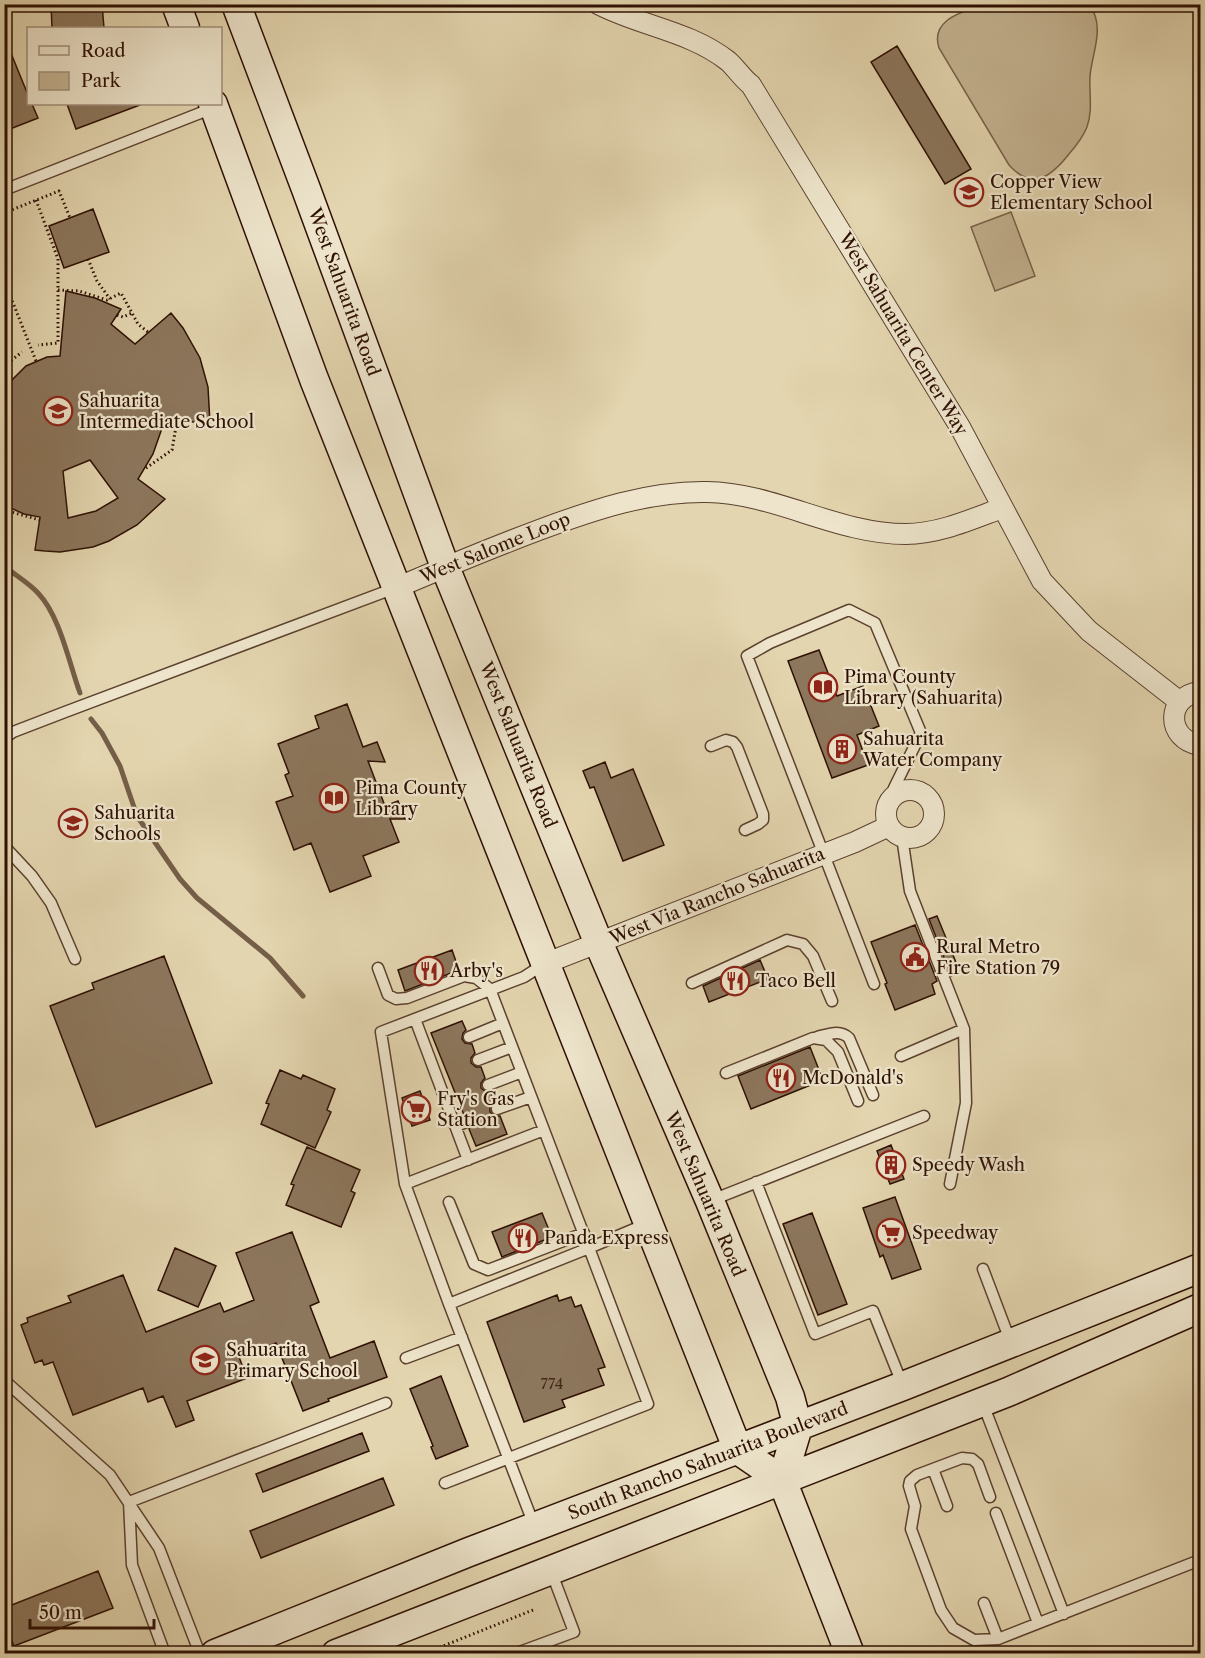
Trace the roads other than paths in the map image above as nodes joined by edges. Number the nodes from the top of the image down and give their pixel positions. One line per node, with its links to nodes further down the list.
1 (176, 4): 5 (main road)
2 (219, 4): 6 (main road)
3 (236, 4): 6 (main road, West Sahuarita Road)
4 (598, 4): 9 (street, West Sahuarita Center Way)
5 (185, 27)
6 (257, 62): 10 (main road, West Sahuarita Road)
7 (214, 105): 8 (lane); 11 (main road)
8 (4, 190)
9 (1002, 508): 10 (street, West Salome Loop); 13 (street, West Sahuarita Center Way)
10 (445, 567): 11 (street, West Salome Loop); 22 (main road, West Sahuarita Road)
11 (396, 588): 14 (lane, West Salome Loop); 24 (main road)
12 (1200, 692): 13 (street)
13 (1180, 702): 15 (street)
14 (4, 738)
15 (1200, 745)
16 (711, 746): 18 (lane)
17 (899, 793): 19 (street); 19 (street, West Via Rancho Sahuarita); 21 (lane)
18 (745, 830)
19 (896, 831): 21 (street, West Via Rancho Sahuarita); 32 (lane)
20 (4, 846): 23 (lane)
21 (824, 853): 22 (street, West Via Rancho Sahuarita); 27 (lane)
22 (599, 944): 24 (street, West Via Rancho Sahuarita); 55 (main road, West Sahuarita Road)
23 (75, 959)
24 (544, 964): 28 (lane); 57 (main road)
25 (378, 968): 28 (lane)
26 (692, 983): 29 (lane)
27 (874, 984)
28 (490, 989): 30 (lane); 31 (lane)
29 (832, 1000)
30 (415, 1019): 44 (lane); 53 (lane)
31 (503, 1023): 33 (lane); 35 (lane)
32 (964, 1029): 36 (lane); 54 (lane)
33 (469, 1037)
34 (813, 1038): 39 (lane); 41 (lane); 45 (lane)
35 (512, 1047): 37 (lane); 38 (lane)
36 (901, 1056)
37 (478, 1060)
38 (522, 1072): 40 (lane); 43 (lane)
39 (726, 1073)
40 (488, 1085)
41 (873, 1095)
42 (457, 1097): 44 (lane)
43 (531, 1097): 46 (lane); 50 (lane)
44 (446, 1101): 49 (lane)
45 (858, 1101)
46 (497, 1109)
47 (924, 1116): 52 (lane)
48 (466, 1122): 49 (lane)
49 (455, 1126): 51 (lane)
50 (544, 1130): 51 (lane); 58 (lane)
51 (468, 1160): 53 (lane)
52 (756, 1182): 55 (lane); 68 (lane)
53 (405, 1184): 62 (lane)
54 (950, 1184)
55 (710, 1201): 71 (main road, West Sahuarita Road)
56 (449, 1202): 58 (lane)
57 (648, 1224): 59 (lane); 72 (main road)
58 (584, 1233): 59 (lane)
59 (589, 1248): 62 (lane); 73 (lane)
60 (1200, 1268): 65 (main road, South Rancho Sahuarita Boulevard)
61 (982, 1269): 65 (lane)
62 (449, 1304): 64 (lane)
63 (1200, 1308): 69 (main road)
64 (462, 1337): 66 (lane); 73 (lane)
65 (1011, 1343): 68 (main road, South Rancho Sahuarita Boulevard)
66 (406, 1358)
67 (4, 1380): 78 (lane)
68 (903, 1386): 71 (main road, South Rancho Sahuarita Boulevard)
69 (982, 1402): 75 (main road); 85 (lane)
70 (386, 1403): 78 (lane)
71 (798, 1427): 72 (main road, South Rancho Sahuarita Boulevard); 75 (main road)
72 (738, 1450): 75 (main road); 81 (main road, South Rancho Sahuarita Boulevard)
73 (509, 1458): 76 (lane); 81 (lane)
74 (933, 1469): 77 (lane); 79 (lane); 87 (lane)
75 (782, 1480): 83 (main road); 93 (main road)
76 (445, 1484)
77 (990, 1497)
78 (129, 1502): 88 (lane); 89 (lane)
79 (947, 1506)
80 (996, 1513): 86 (lane)
81 (535, 1527): 90 (main road, South Rancho Sahuarita Boulevard)
82 (1200, 1560): 85 (lane)
83 (557, 1587): 91 (main road); 92 (lane)
84 (984, 1603): 87 (lane)
85 (1064, 1614): 86 (lane)
86 (1038, 1623): 87 (lane)
87 (998, 1639)
88 (165, 1653)
89 (200, 1653)
90 (216, 1653)
91 (336, 1653)
92 (514, 1653)
93 (850, 1653)

